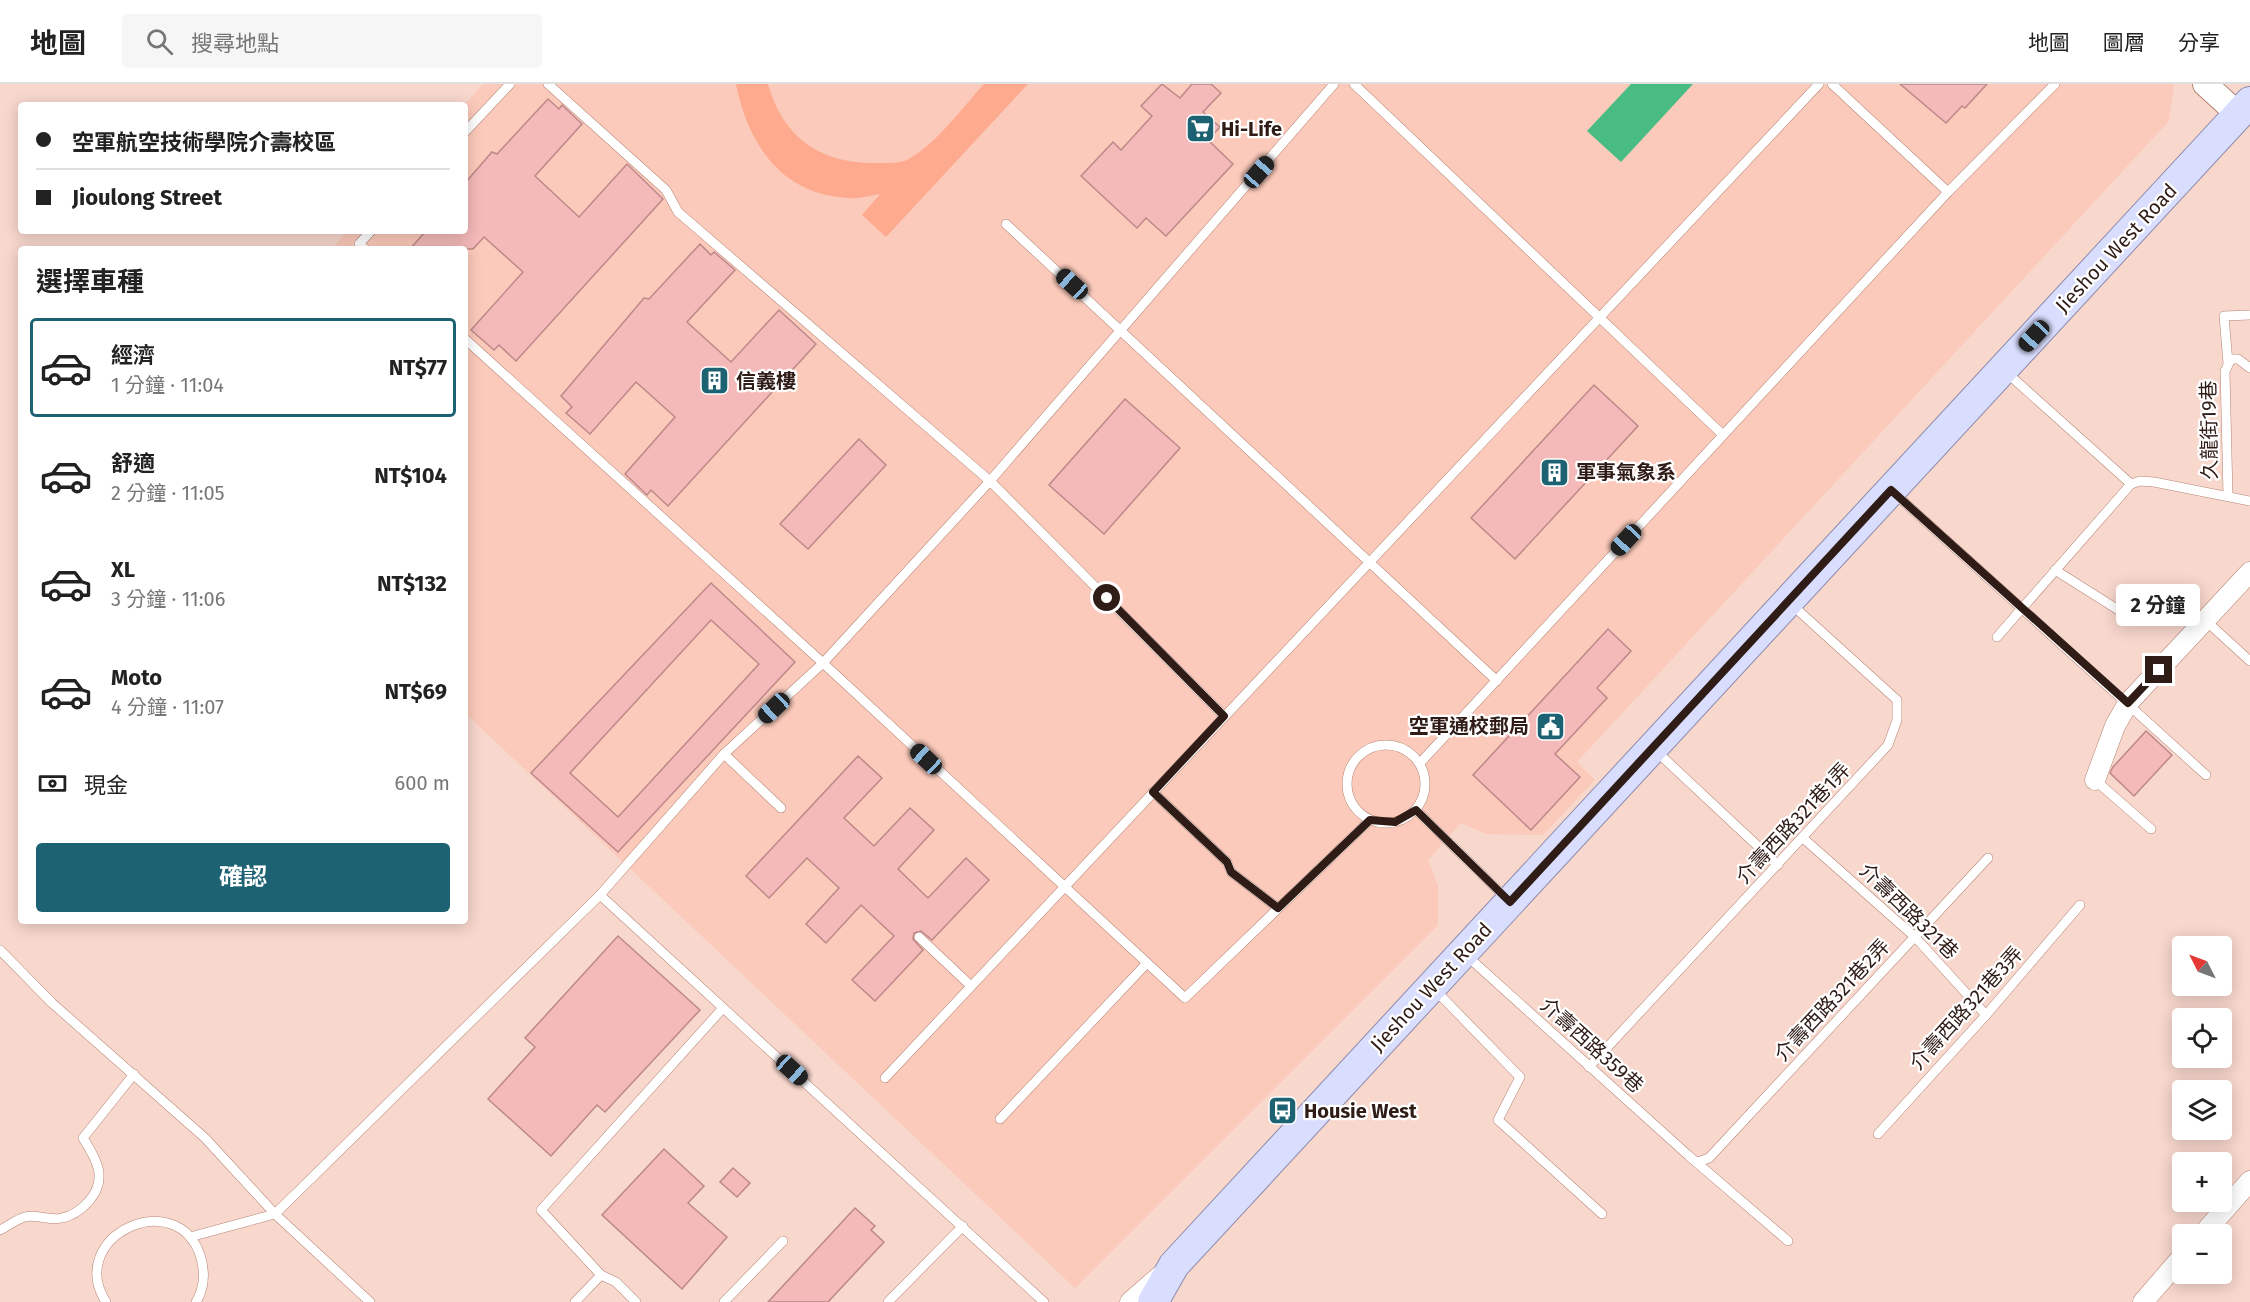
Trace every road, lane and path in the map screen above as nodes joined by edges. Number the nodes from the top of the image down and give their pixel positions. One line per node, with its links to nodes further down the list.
1 (510, 84): 10 (lane)
2 (548, 84): 23 (lane)
3 (1334, 84): 17 (lane)
4 (1354, 84): 16 (lane)
5 (1819, 84): 16 (lane)
6 (1832, 84): 11 (lane)
7 (2055, 84): 11 (lane)
8 (2205, 84): 9 (street)
9 (2246, 114): 21 (main road, Jieshou West Road)
10 (468, 129)
11 (1948, 192): 22 (lane)
12 (1006, 224): 17 (lane)
13 (368, 234): 14 (lane)
14 (361, 246)
15 (2250, 315): 19 (lane, 久龍街19巷)
16 (1599, 318): 22 (lane); 28 (lane)
17 (1122, 330): 23 (lane); 28 (lane)
18 (468, 342): 37 (lane)
19 (2228, 363): 20 (lane, 久龍街19巷); 26 (lane, 久龍街19巷)
20 (2250, 368)
21 (2003, 369): 24 (lane); 25 (main road, Jieshou West Road)
22 (1724, 435): 38 (lane)
23 (990, 481): 37 (lane); 40 (lane)
24 (2131, 484): 26 (lane); 29 (lane)
25 (1891, 490): 31 (main road, Jieshou West Road); 32 (lane)
26 (2228, 496): 27 (lane)
27 (2250, 501)
28 (1369, 561): 38 (lane); 40 (lane)
29 (2055, 570): 32 (lane); 33 (lane)
30 (2250, 572): 34 (street)
31 (1788, 601): 41 (main road, Jieshou West Road); 51 (lane, 介壽西路321巷1弄)
32 (2023, 608): 35 (lane); 39 (lane)
33 (2120, 611)
34 (2205, 620): 36 (lane); 39 (street)
35 (1997, 637)
36 (2250, 661)
37 (823, 663): 42 (lane); 54 (lane)
38 (1497, 681): 43 (lane)
39 (2128, 703): 44 (lane); 45 (street)
40 (1224, 716): 46 (lane)
41 (1653, 748): 53 (lane); 56 (main road, Jieshou West Road)
42 (724, 754): 47 (lane); 55 (lane)
43 (1420, 764): 48 (lane); 49 (lane)
44 (2206, 775)
45 (2095, 780): 50 (lane)
46 (1153, 792): 54 (lane); 58 (lane)
47 (781, 808)
48 (1416, 810): 49 (lane); 56 (lane)
49 (1370, 820): 58 (lane)
50 (2151, 829)
51 (1803, 838): 53 (lane, 介壽西路321巷1弄); 60 (lane, 介壽西路321巷)
52 (1988, 858): 60 (lane, 介壽西路321巷2弄)
53 (1778, 865): 68 (lane, 介壽西路321巷1弄)
54 (1064, 887): 63 (lane); 64 (lane)
55 (600, 895): 66 (lane); 75 (lane)
56 (1510, 902): 62 (main road, Jieshou West Road)
57 (2080, 905): 67 (lane, 介壽西路321巷3弄)
58 (1278, 908): 63 (lane)
59 (920, 937): 64 (lane)
60 (1915, 937): 67 (lane, 介壽西路321巷); 73 (lane, 介壽西路321巷2弄)
61 (0, 950): 69 (lane)
62 (1463, 952): 65 (main road, Jieshou West Road); 68 (lane, 介壽西路359巷)
63 (1147, 963): 71 (lane)
64 (971, 986): 70 (lane)
65 (1432, 986): 76 (lane); 83 (main road, Jieshou West Road)
66 (723, 1008): 78 (lane); 85 (lane)
67 (1986, 1015): 72 (lane, 介壽西路321巷3弄)
68 (1589, 1067): 73 (lane, 介壽西路359巷)
69 (134, 1074): 75 (lane); 79 (lane)
70 (885, 1078)
71 (1000, 1119)
72 (1878, 1134)
73 (1698, 1162): 82 (lane, 介壽西路359巷)
74 (2250, 1181): 77 (street)
75 (275, 1214): 80 (lane); 88 (lane)
76 (1602, 1214)
77 (2212, 1224)
78 (963, 1226): 92 (lane); 93 (lane)
79 (0, 1230)
80 (190, 1238): 86 (lane); 87 (lane)
81 (783, 1241): 91 (lane)
82 (1788, 1241)
83 (1174, 1264): 94 (street, Jieshou West Road); 95 (main road, Jieshou West Road)
84 (2172, 1269): 96 (street)
85 (601, 1275): 89 (lane); 90 (lane)
86 (106, 1302)
87 (196, 1302)
88 (370, 1302)
89 (575, 1302)
90 (636, 1302)
91 (724, 1302)
92 (888, 1302)
93 (1044, 1302)
94 (1130, 1302)
95 (1153, 1302)
96 (2143, 1302)

